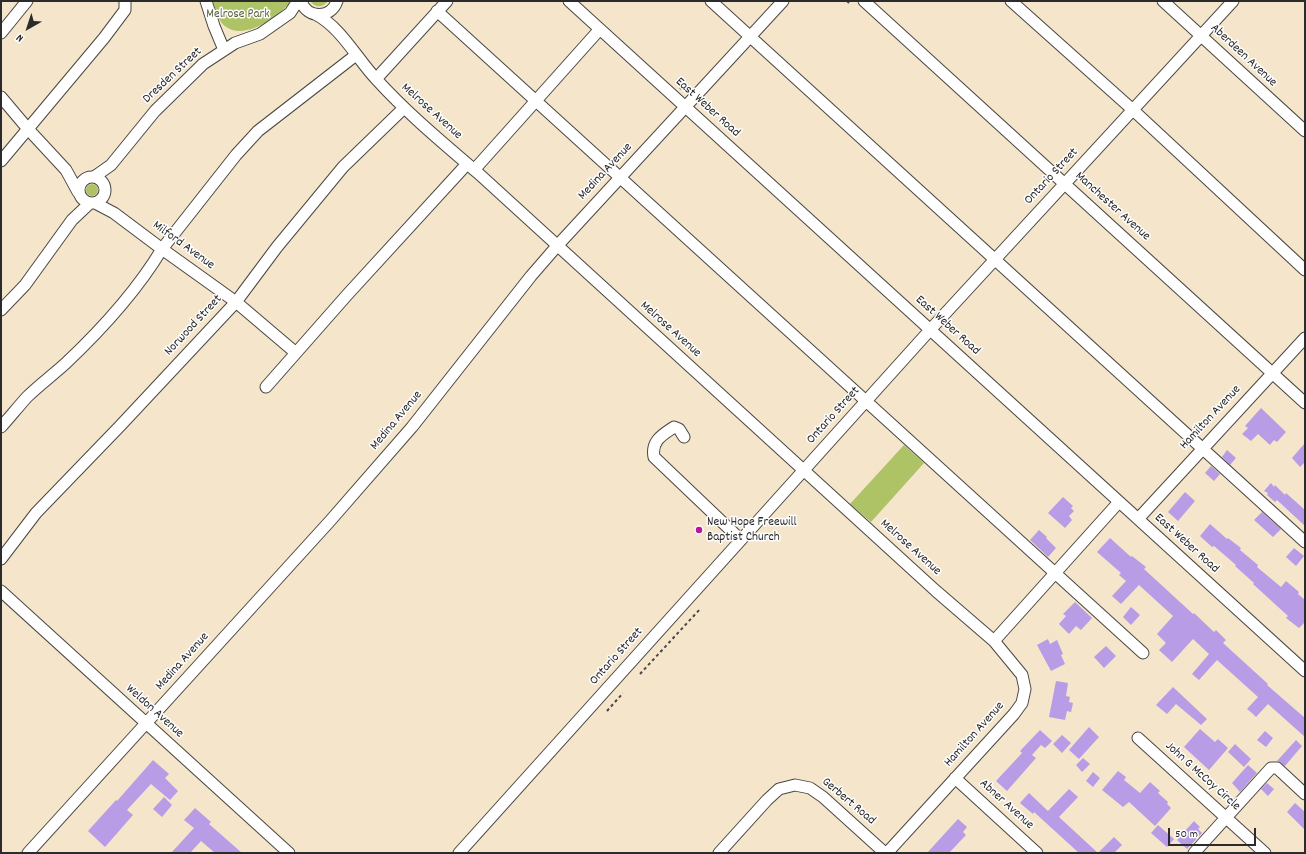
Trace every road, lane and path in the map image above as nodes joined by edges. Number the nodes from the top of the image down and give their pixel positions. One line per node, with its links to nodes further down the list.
1 (27, 1): 20 (street)
2 (125, 1): 31 (street)
3 (206, 1): 23 (street)
4 (298, 1): 16 (street, Dresden Street)
5 (301, 1): 17 (street, Melrose Avenue)
6 (446, 1): 15 (street)
7 (569, 1): 18 (street, East Weber Road)
8 (711, 1): 22 (street)
9 (783, 1): 22 (street, Medina Avenue)
10 (864, 1): 39 (street, Manchester Avenue)
11 (1011, 1): 30 (street)
12 (1162, 1): 21 (street, Aberdeen Avenue)
13 (1233, 1): 21 (street, Ontario Street)
14 (335, 4): 17 (street, Dresden Street); 19 (street, Melrose Avenue)
15 (438, 11): 25 (street); 27 (street)
16 (290, 13): 17 (street, Dresden Street); 23 (street, Dresden Street)
17 (311, 13): 19 (street, Melrose Avenue)
18 (600, 29): 27 (street); 28 (street, East Weber Road)
19 (337, 31): 24 (street, Melrose Avenue)
20 (1, 33)
21 (1201, 36): 30 (street, Ontario Street); 32 (street, Aberdeen Avenue)
22 (750, 37): 28 (street, Medina Avenue); 47 (street)
23 (224, 50): 34 (street, Dresden Street)
24 (356, 55): 25 (street, Melrose Avenue); 46 (street)
25 (376, 79): 29 (street, Melrose Avenue)
26 (1, 97): 31 (street)
27 (536, 101): 35 (street); 38 (street)
28 (686, 107): 38 (street, Medina Avenue); 51 (street, East Weber Road)
29 (404, 108): 35 (street, Melrose Avenue); 49 (street, Norwood Street)
30 (1133, 110): 39 (street, Ontario Street); 48 (street)
31 (28, 129): 33 (street); 36 (street)
32 (1305, 131)
33 (1, 161)
34 (111, 165): 37 (street, Dresden Street); 40 (street, Dresden Street)
35 (470, 167): 45 (street, Melrose Avenue); 53 (street)
36 (66, 170): 37 (street); 41 (street)
37 (92, 177): 40 (street); 41 (street)
38 (620, 177): 45 (street, Medina Avenue); 56 (street)
39 (1064, 184): 47 (street, Ontario Street); 54 (street, Manchester Avenue)
40 (104, 190): 42 (street); 43 (street, Milford Avenue)
41 (79, 194): 42 (street); 44 (street)
42 (92, 203): 43 (street, Milford Avenue); 44 (street)
43 (114, 213): 46 (street, Milford Avenue)
44 (72, 220): 50 (street)
45 (557, 246): 61 (street, Melrose Avenue); 76 (street, Medina Avenue)
46 (162, 249): 49 (street, Milford Avenue); 58 (street)
47 (995, 260): 51 (street, Ontario Street); 60 (street)
48 (1305, 270)
49 (236, 302): 53 (street, Milford Avenue); 66 (street, Norwood Street)
50 (1, 310)
51 (930, 330): 56 (street, Ontario Street); 62 (street, East Weber Road)
52 (1305, 338): 54 (street, Hamilton Avenue)
53 (296, 353): 55 (street)
54 (1273, 373): 57 (street, Manchester Avenue); 60 (street, Hamilton Avenue)
55 (266, 388)
56 (866, 401): 61 (street, Ontario Street); 67 (street)
57 (1305, 403)
58 (1, 427)
59 (684, 436): 64 (street)
60 (1202, 448): 63 (street, Hamilton Avenue); 65 (street)
61 (804, 471): 64 (street, Ontario Street); 70 (street, Melrose Avenue)
62 (1119, 502): 63 (street, East Weber Road); 67 (street)
63 (1138, 519): 72 (street, East Weber Road)
64 (741, 540): 83 (street, Ontario Street)
65 (1305, 542)
66 (1, 559)
67 (1055, 573): 70 (street); 71 (street)
68 (1, 591): 76 (street, Weldon Avenue)
69 (701, 608): 73 (path)
70 (994, 641): 78 (street, Hamilton Avenue)
71 (1143, 654)
72 (1305, 671)
73 (640, 674)
74 (623, 693): 75 (path)
75 (607, 711)
76 (146, 723): 81 (street, Medina Avenue); 82 (street, Weldon Avenue)
77 (1138, 738): 80 (street, John G McCoy Circle)
78 (955, 778): 85 (street, Hamilton Avenue); 86 (street, Abner Avenue)
79 (1305, 794): 80 (street)
80 (1226, 818): 87 (street); 88 (street, John G McCoy Circle)
81 (28, 853)
82 (289, 853)
83 (459, 853)
84 (719, 853): 85 (street, Gerbert Road)
85 (886, 853)
86 (1037, 853)
87 (1194, 853)
88 (1265, 853)

